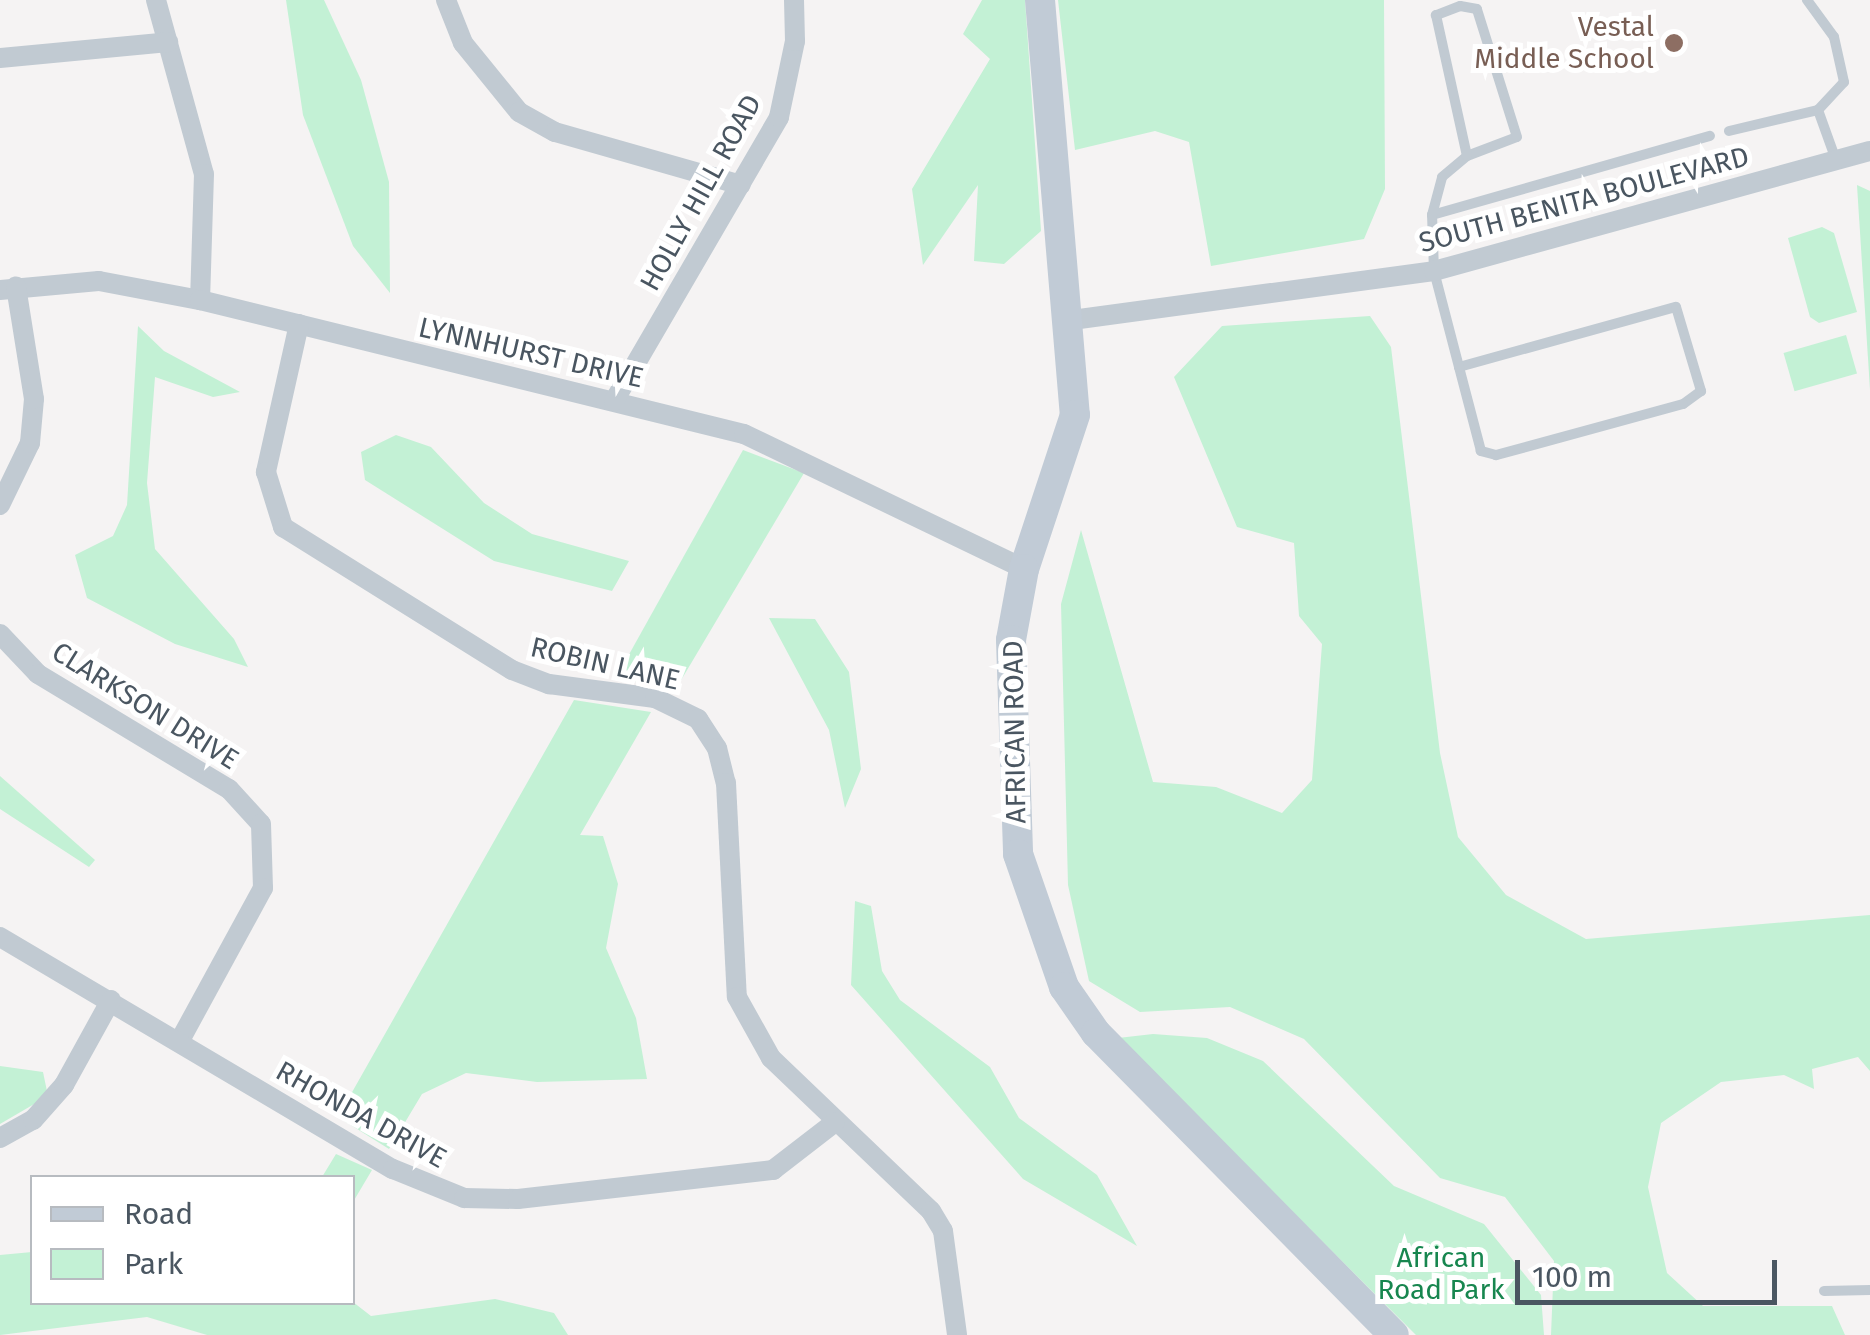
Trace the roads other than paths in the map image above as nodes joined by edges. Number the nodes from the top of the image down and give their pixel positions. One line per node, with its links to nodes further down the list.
1 (156, 0): 6 (street)
2 (446, 0): 14 (street)
3 (794, 0): 14 (street, HOLLY HILL ROAD)
4 (1040, 0): 19 (street, AFRICAN ROAD)
5 (1808, 0): 8 (lane)
6 (168, 42): 7 (street); 18 (street)
7 (0, 58)
8 (1818, 110): 9 (lane); 13 (lane)
9 (1729, 130)
10 (1710, 136): 15 (lane)
11 (1870, 152): 13 (street, SOUTH BENITA BOULEVARD)
12 (1467, 156): 12 (lane); 15 (lane)
13 (1836, 161): 16 (street, SOUTH BENITA BOULEVARD)
14 (741, 185): 22 (street, HOLLY HILL ROAD)
15 (1432, 215): 16 (lane)
16 (1434, 271): 19 (street, SOUTH BENITA BOULEVARD); 21 (lane)
17 (8, 288): 18 (street, LYNNHURST DRIVE); 23 (street)
18 (200, 300): 20 (street, LYNNHURST DRIVE)
19 (1072, 320): 24 (street, AFRICAN ROAD)
20 (299, 324): 22 (street, LYNNHURST DRIVE); 29 (street, ROBIN LANE)
21 (1458, 367): 21 (lane)
22 (614, 400): 24 (street, LYNNHURST DRIVE)
23 (0, 505)
24 (1024, 569): 34 (street, AFRICAN ROAD)
25 (0, 634): 28 (street, CLARKSON DRIVE)
26 (0, 937): 27 (street, RHONDA DRIVE)
27 (112, 1000): 28 (street, RHONDA DRIVE); 30 (street)
28 (179, 1042): 29 (street, RHONDA DRIVE)
29 (836, 1122): 33 (street, ROBIN LANE)
30 (0, 1138)
31 (1870, 1290): 32 (lane)
32 (1824, 1291)
33 (957, 1335)
34 (1394, 1335)

